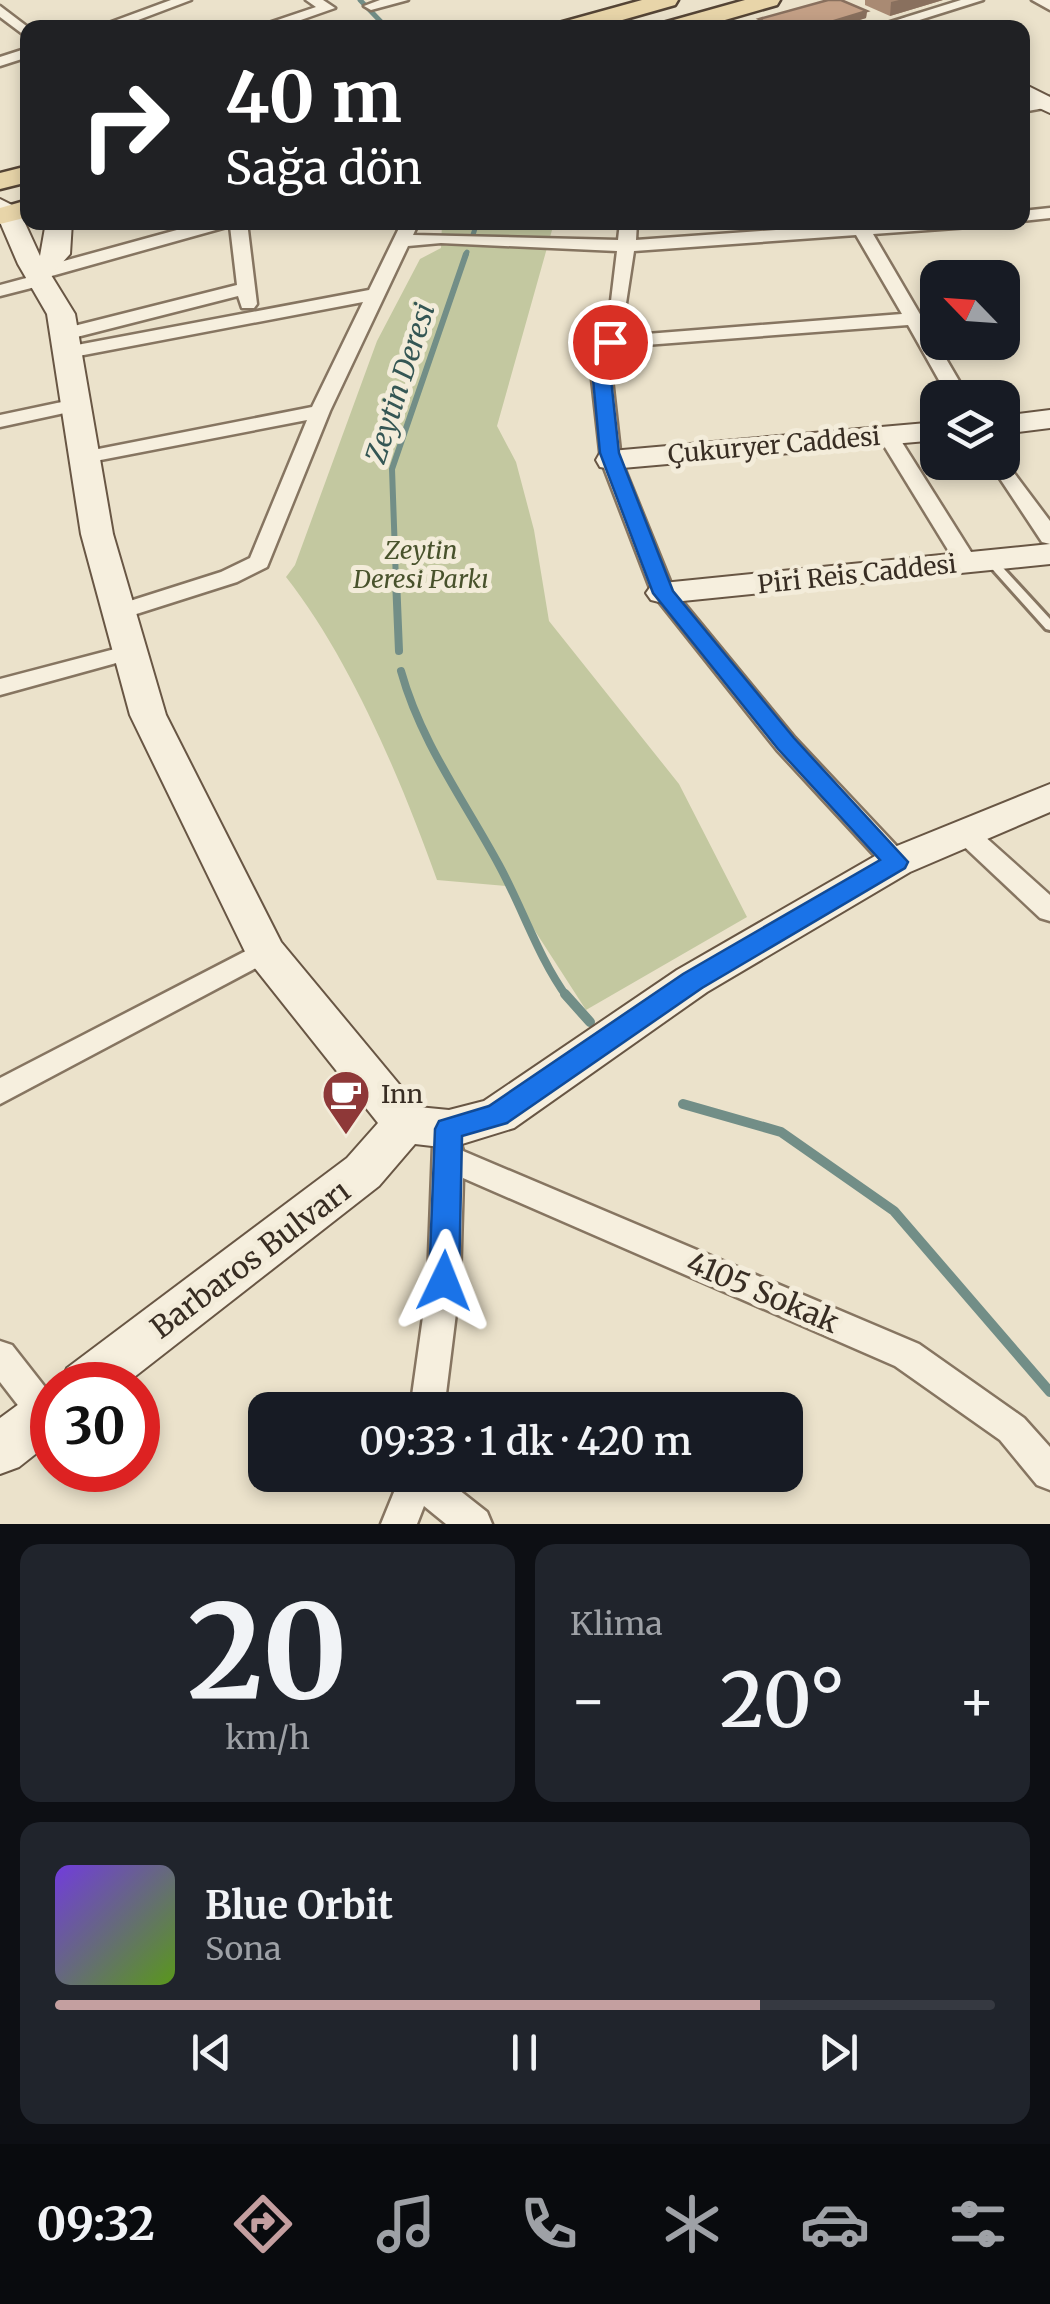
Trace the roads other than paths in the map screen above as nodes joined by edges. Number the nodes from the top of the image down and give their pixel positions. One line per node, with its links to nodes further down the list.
1 (182, 0): 12 (street)
2 (313, 0): 13 (street)
3 (401, 0): 9 (street)
4 (666, 0): 14 (main road)
5 (702, 0): 15 (main road)
6 (768, 0): 16 (main road)
7 (976, 0): 17 (street)
8 (1039, 0): 10 (street)
9 (371, 6)
10 (1050, 6)
11 (0, 10): 18 (street)
12 (125, 20)
13 (288, 20)
14 (595, 20)
15 (631, 20)
16 (699, 20)
17 (915, 20)
18 (20, 27)
19 (7, 208): 29 (street)
20 (58, 230): 29 (street)
21 (191, 230): 29 (street)
22 (239, 230): 30 (street)
23 (628, 230): 28 (street)
24 (776, 230): 27 (street); 28 (street)
25 (883, 230): 27 (street)
26 (407, 232): 28 (street); 32 (street)
27 (863, 232): 34 (street)
28 (625, 246): 35 (street)
29 (27, 267): 31 (street); 36 (street)
30 (246, 288): 33 (street); 36 (street)
31 (0, 292)
32 (374, 295): 33 (street); 39 (street)
33 (250, 318): 36 (street)
34 (915, 319): 35 (street); 37 (street)
35 (610, 342): 46 (street)
36 (66, 343): 38 (street)
37 (949, 380)
38 (76, 405): 41 (street); 45 (street)
39 (320, 411): 45 (street); 52 (street)
40 (1050, 419): 42 (street)
41 (0, 421)
42 (1020, 423)
43 (920, 433): 44 (street, Çukuryer Caddesi)
44 (888, 436): 46 (street, Çukuryer Caddesi); 50 (street)
45 (85, 457): 52 (street)
46 (611, 460): 51 (street)
47 (1012, 480): 48 (street)
48 (1050, 537)
49 (1050, 554): 50 (street, Piri Reis Caddesi)
50 (979, 562): 51 (street, Piri Reis Caddesi); 53 (lane)
51 (664, 593): 58 (street)
52 (119, 612): 54 (street)
53 (1050, 626)
54 (130, 652): 55 (street); 60 (street)
55 (0, 687)
56 (1050, 796): 57 (street)
57 (964, 832): 58 (street); 59 (street)
58 (896, 862): 62 (street)
59 (1050, 912)
60 (266, 951): 61 (street); 62 (street)
61 (0, 1092)
62 (434, 1137): 64 (street, Barbaros Bulvarı); 66 (street); 69 (street, 4105 Sokak)
63 (0, 1356): 65 (street)
64 (115, 1362)
65 (30, 1379)
66 (430, 1392)
67 (30, 1426): 68 (street, Barbaros Bulvarı)
68 (0, 1449)
69 (1050, 1473)
70 (413, 1492): 72 (street)
71 (437, 1492): 73 (street)
72 (399, 1524)
73 (474, 1524)

